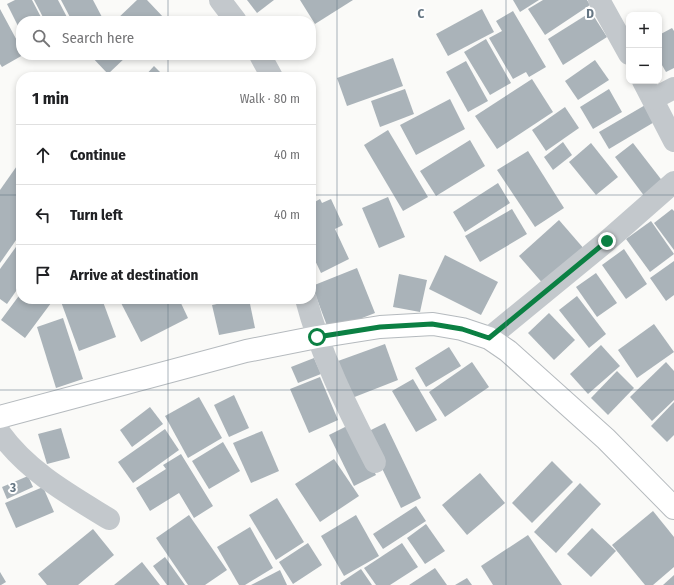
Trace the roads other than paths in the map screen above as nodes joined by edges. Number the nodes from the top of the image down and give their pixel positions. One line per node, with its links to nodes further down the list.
1 (220, 0): 3 (street)
2 (599, 0): 4 (street)
3 (232, 16)
4 (626, 49)
5 (263, 60): 6 (street)
6 (269, 72)
7 (674, 88): 8 (street)
8 (648, 90): 9 (street)
9 (674, 142)
10 (674, 182): 13 (street)
11 (307, 304): 12 (street)
12 (317, 337): 13 (main road); 14 (main road); 16 (street)
13 (489, 338): 17 (main road)
14 (0, 417)
15 (0, 433): 18 (street)
16 (375, 462)
17 (674, 508)
18 (109, 519)

